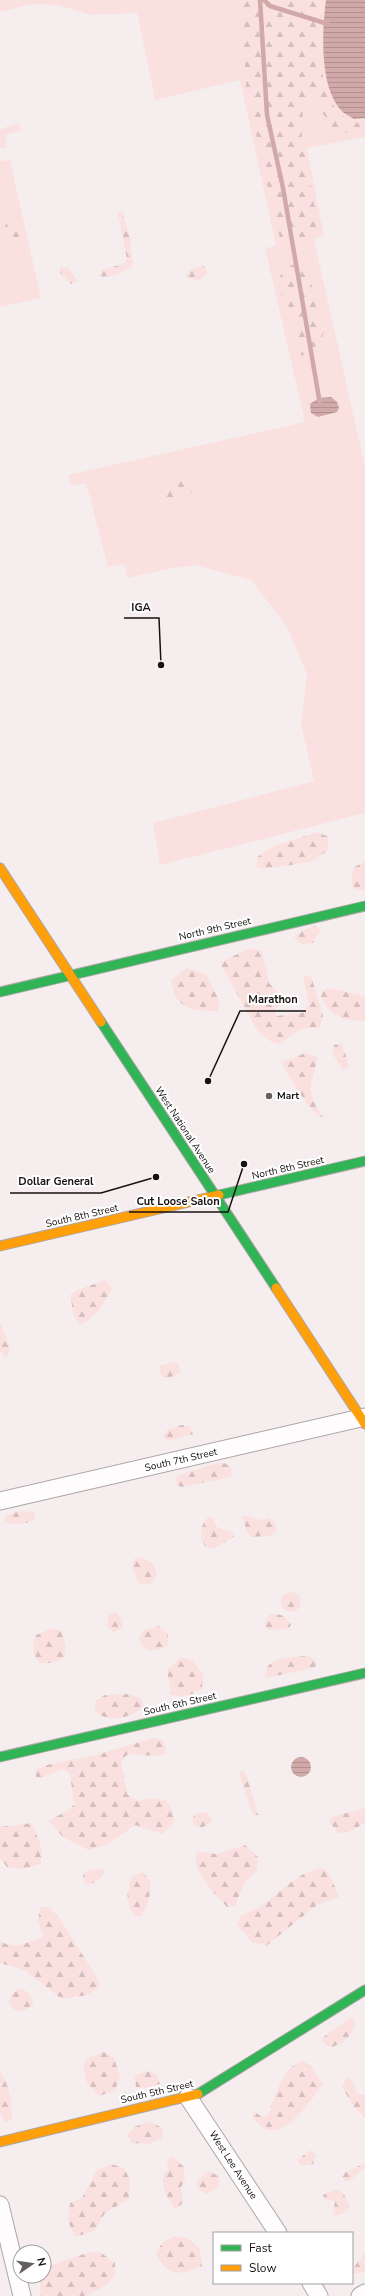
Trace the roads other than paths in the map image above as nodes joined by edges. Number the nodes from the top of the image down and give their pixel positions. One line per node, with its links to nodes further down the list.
1 (0, 868): 3 (street, West National Avenue)
2 (365, 906): 3 (street, North 9th Street)
3 (70, 975): 4 (street, North 9th Street); 6 (street, West National Avenue)
4 (0, 992)
5 (365, 1161): 6 (street, North 8th Street)
6 (215, 1196): 7 (street, South 8th Street); 8 (street, West National Avenue)
7 (0, 1246)
8 (364, 1420): 9 (street, South 7th Street)
9 (0, 1502)
10 (365, 1673): 11 (street, South 6th Street)
11 (0, 1757)
12 (365, 1990): 13 (street, South 5th Street)
13 (188, 2097): 14 (street, South 5th Street); 16 (street, West Lee Avenue)
14 (0, 2142)
15 (0, 2205): 19 (street)
16 (277, 2232)
17 (312, 2284): 20 (street)
18 (365, 2293): 21 (street)
19 (22, 2296)
20 (319, 2296)
21 (360, 2296)

